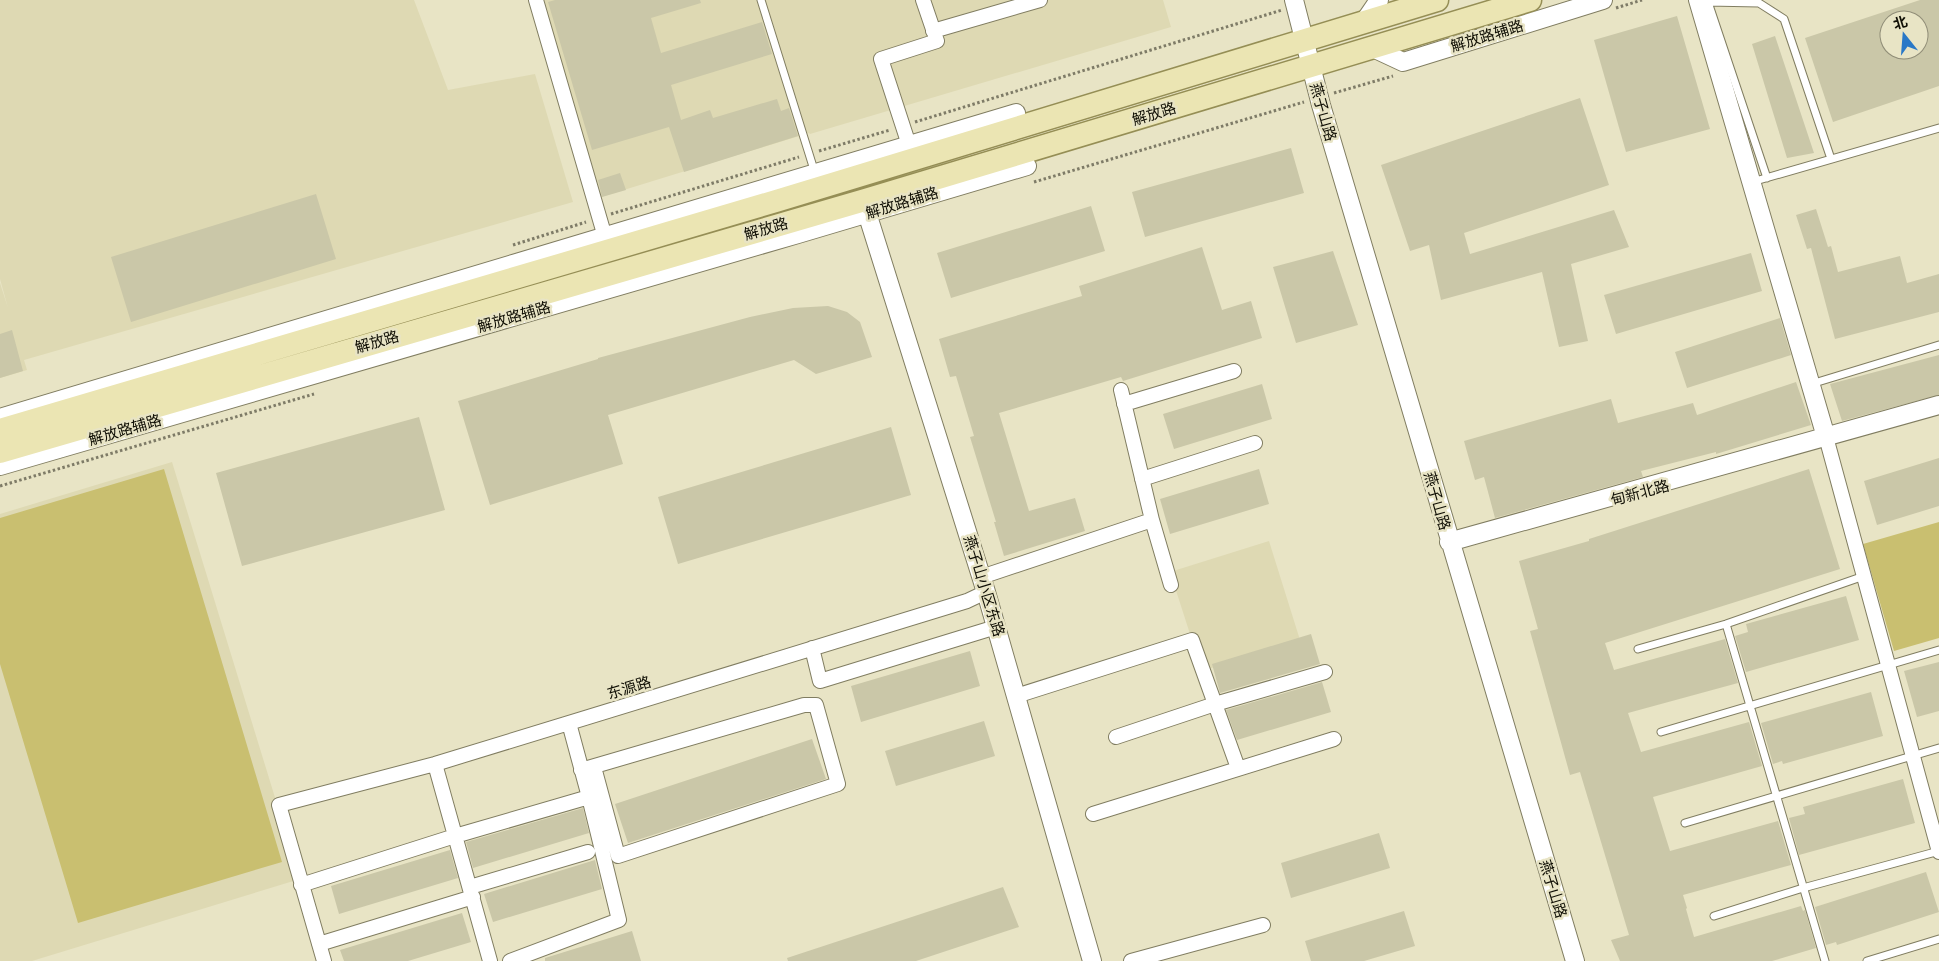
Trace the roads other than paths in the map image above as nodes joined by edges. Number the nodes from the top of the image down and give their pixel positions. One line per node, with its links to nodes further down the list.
1 (536, 0): 26 (street)
2 (761, 0): 23 (lane)
3 (923, 0): 12 (street)
4 (1040, 0): 12 (street)
5 (1379, 0): 11 (street)
6 (1437, 0): 11 (main road, 解放路)
7 (1530, 0): 14 (main road, 解放路)
8 (1603, 0): 14 (street, 解放路辅路)
9 (1701, 1): 21 (lane); 24 (street)
10 (1295, 3): 13 (street, 燕子山路)
11 (1364, 22): 13 (main road, 解放路)
12 (933, 31): 19 (street)
13 (1305, 39): 15 (street, 燕子山路); 17 (main road, 解放路)
14 (1373, 48): 15 (main road, 解放路)
15 (1314, 66): 20 (main road, 解放路); 39 (street, 燕子山路)
16 (1016, 113): 17 (main road); 19 (street)
17 (1037, 122): 32 (main road, 解放路)
18 (1939, 128): 21 (lane)
19 (909, 145): 23 (street)
20 (1043, 147): 22 (main road); 35 (main road, 解放路)
21 (1832, 159): 24 (lane)
22 (1027, 166): 25 (street, 解放路辅路)
23 (815, 173): 26 (street)
24 (1759, 180): 29 (street)
25 (867, 213): 36 (street, 解放路辅路); 41 (street, 燕子山小区东路)
26 (605, 237): 31 (street)
27 (1939, 345): 29 (lane)
28 (1234, 371): 37 (street)
29 (1810, 384): 33 (street)
30 (1939, 405): 33 (street, 甸新北路)
31 (0, 418)
32 (0, 430)
33 (1826, 437): 39 (street, 甸新北路); 40 (street)
34 (1255, 443): 37 (street)
35 (0, 452)
36 (0, 466)
37 (1142, 479): 38 (street)
38 (1152, 520): 41 (street, 东源路); 42 (street)
39 (1453, 542): 81 (street, 燕子山路); 82 (street, 燕子山路)
40 (1864, 576): 43 (lane); 48 (street)
41 (984, 585): 44 (street, 燕子山小区东路); 45 (street, 东源路)
42 (1171, 586)
43 (1726, 624): 46 (lane); 52 (lane)
44 (996, 627): 45 (street); 50 (street, 燕子山小区东路)
45 (812, 648): 53 (street, 东源路)
46 (1638, 650)
47 (1939, 650): 48 (lane)
48 (1888, 664): 52 (lane); 58 (street)
49 (1325, 672): 51 (street)
50 (1016, 696): 51 (street); 79 (street, 燕子山小区东路)
51 (1215, 704): 55 (street); 61 (street)
52 (1750, 706): 54 (lane); 62 (lane)
53 (568, 723): 59 (street, 东源路); 60 (street)
54 (1661, 732)
55 (1116, 737)
56 (1334, 739): 61 (street)
57 (1939, 748): 58 (lane)
58 (1913, 756): 62 (lane); 68 (street)
59 (435, 764): 66 (street); 69 (street, 东源路)
60 (588, 768): 60 (street); 63 (street)
61 (1238, 768): 64 (street)
62 (1776, 795): 65 (lane); 70 (lane)
63 (589, 797): 66 (street); 78 (street)
64 (1094, 814)
65 (1685, 822)
66 (455, 836): 69 (street); 71 (street)
67 (588, 852): 71 (street)
68 (1939, 852): 70 (lane)
69 (302, 885): 75 (street)
70 (1803, 888): 72 (lane); 83 (lane)
71 (471, 892): 75 (street); 77 (street)
72 (1714, 916)
73 (1263, 925): 80 (street)
74 (1939, 939): 84 (lane)
75 (319, 944): 76 (street)
76 (324, 961)
77 (490, 961)
78 (510, 961)
79 (1092, 961)
80 (1131, 961)
81 (1575, 961)
82 (1583, 961)
83 (1825, 961)
84 (1867, 961)

